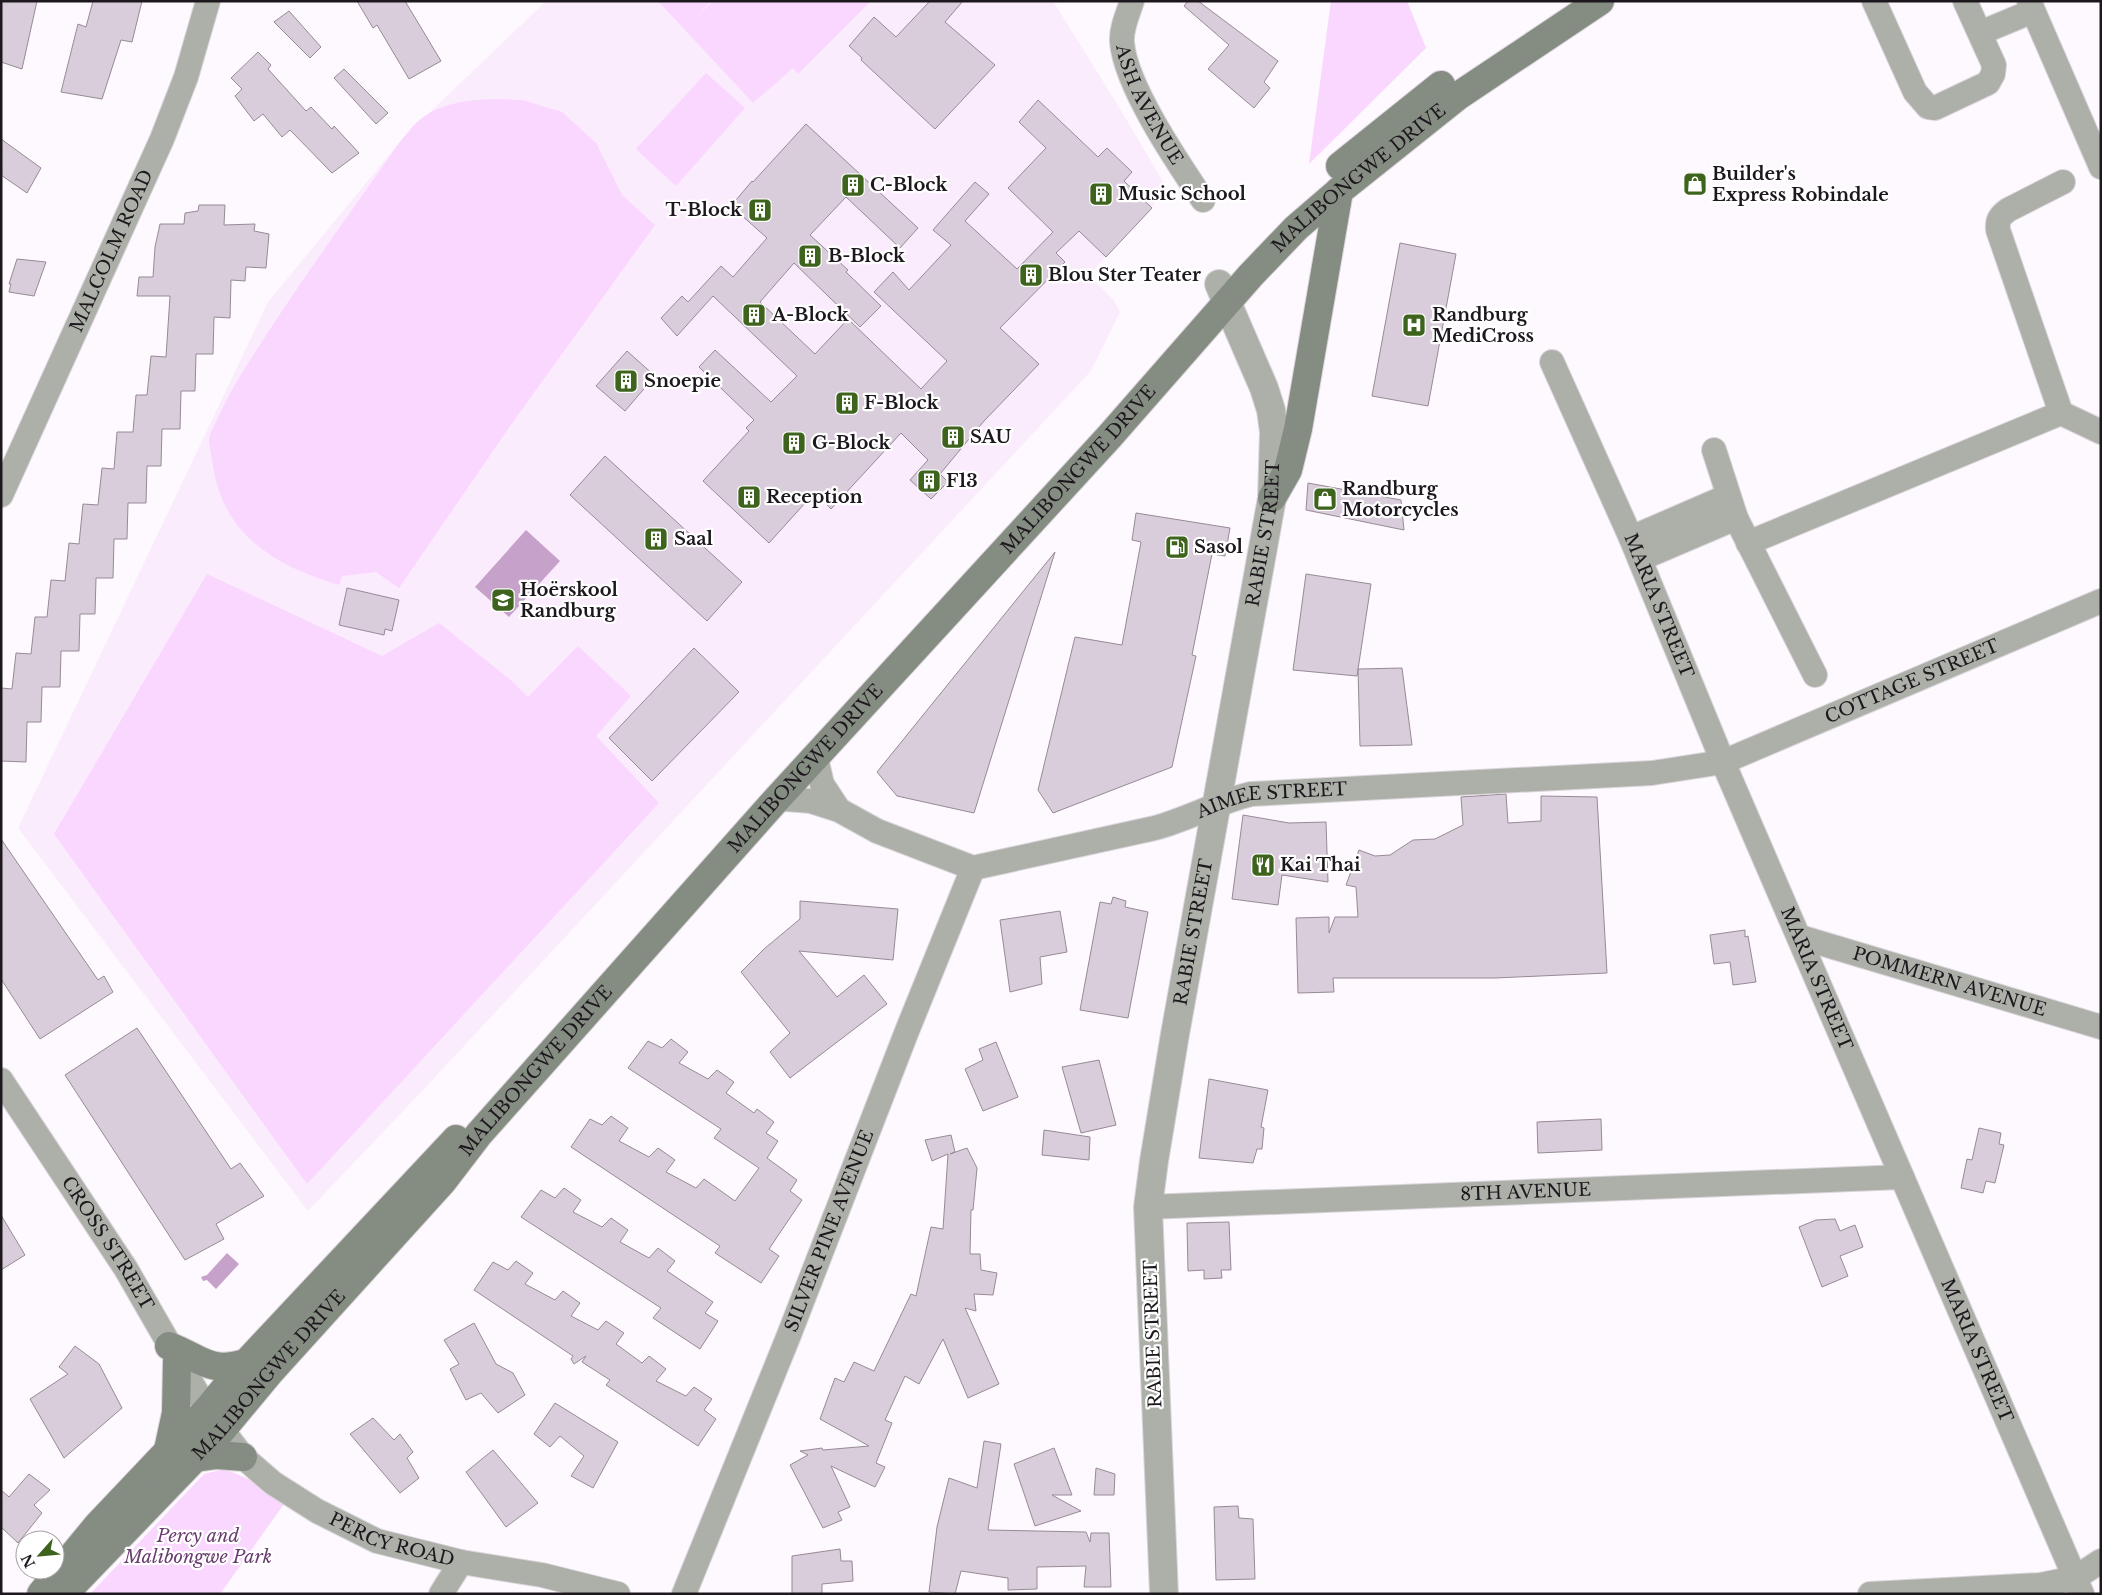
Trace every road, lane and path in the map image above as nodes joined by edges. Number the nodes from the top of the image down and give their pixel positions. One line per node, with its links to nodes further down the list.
1 (208, 1): 18 (street, MALCOLM ROAD)
2 (1132, 1): 12 (street, ASH AVENUE)
3 (1567, 1): 13 (main road, MALIBONGWE DRIVE)
4 (1600, 1): 11 (main road, MALIBONGWE DRIVE)
5 (1874, 1): 8 (street)
6 (1965, 1): 8 (street)
7 (2031, 6): 8 (street); 9 (street)
8 (1980, 33)
9 (2101, 167)
10 (2063, 182): 15 (street)
11 (1339, 191): 13 (main road, MALIBONGWE DRIVE); 20 (main road)
12 (1203, 200)
13 (1223, 294): 20 (street, RABIE STREET); 27 (main road, MALIBONGWE DRIVE); 39 (main road, MALIBONGWE DRIVE)
14 (1552, 362): 22 (street, MARIA STREET)
15 (2061, 413): 16 (street); 23 (street)
16 (2101, 432)
17 (1714, 450): 19 (street)
18 (1, 495)
19 (1728, 496): 21 (street); 22 (street)
20 (1272, 498): 30 (street, RABIE STREET)
21 (1736, 518): 23 (street); 24 (street)
22 (1631, 538): 24 (street, MARIA STREET)
23 (1748, 542): 26 (street)
24 (1640, 559): 28 (street, MARIA STREET)
25 (2101, 601): 28 (street, COTTAGE STREET)
26 (1815, 675)
27 (816, 758): 29 (main road, MALIBONGWE DRIVE); 31 (street)
28 (1723, 762): 30 (street, AIMEE STREET); 33 (street, MARIA STREET)
29 (775, 801): 31 (street); 40 (main road, MALIBONGWE DRIVE)
30 (1216, 805): 32 (street, AIMEE STREET); 37 (street, RABIE STREET)
31 (839, 810): 32 (street)
32 (973, 868): 51 (street, SILVER PINE AVENUE)
33 (1800, 938): 34 (street, POMMERN AVENUE); 36 (street, MARIA STREET)
34 (2101, 1027)
35 (1, 1080): 38 (street, CROSS STREET)
36 (1902, 1177): 37 (street, 8TH AVENUE); 46 (street, MARIA STREET)
37 (1148, 1208): 52 (street, RABIE STREET)
38 (173, 1354): 39 (main road); 40 (street, CROSS STREET); 41 (main road)
39 (246, 1364): 40 (main road, MALIBONGWE DRIVE)
40 (214, 1420): 41 (main road, MALIBONGWE DRIVE); 42 (street, PERCY ROAD); 43 (main road, MALIBONGWE DRIVE)
41 (168, 1450): 47 (main road, MALIBONGWE DRIVE)
42 (244, 1457): 43 (main road); 45 (street, PERCY ROAD)
43 (195, 1458): 48 (main road, MALIBONGWE DRIVE)
44 (2101, 1561): 46 (street)
45 (461, 1562): 49 (street); 50 (street, PERCY ROAD)
46 (2079, 1586): 53 (street)
47 (41, 1594)
48 (64, 1594)
49 (441, 1594)
50 (618, 1594)
51 (684, 1594)
52 (1164, 1594)
53 (1870, 1594)

